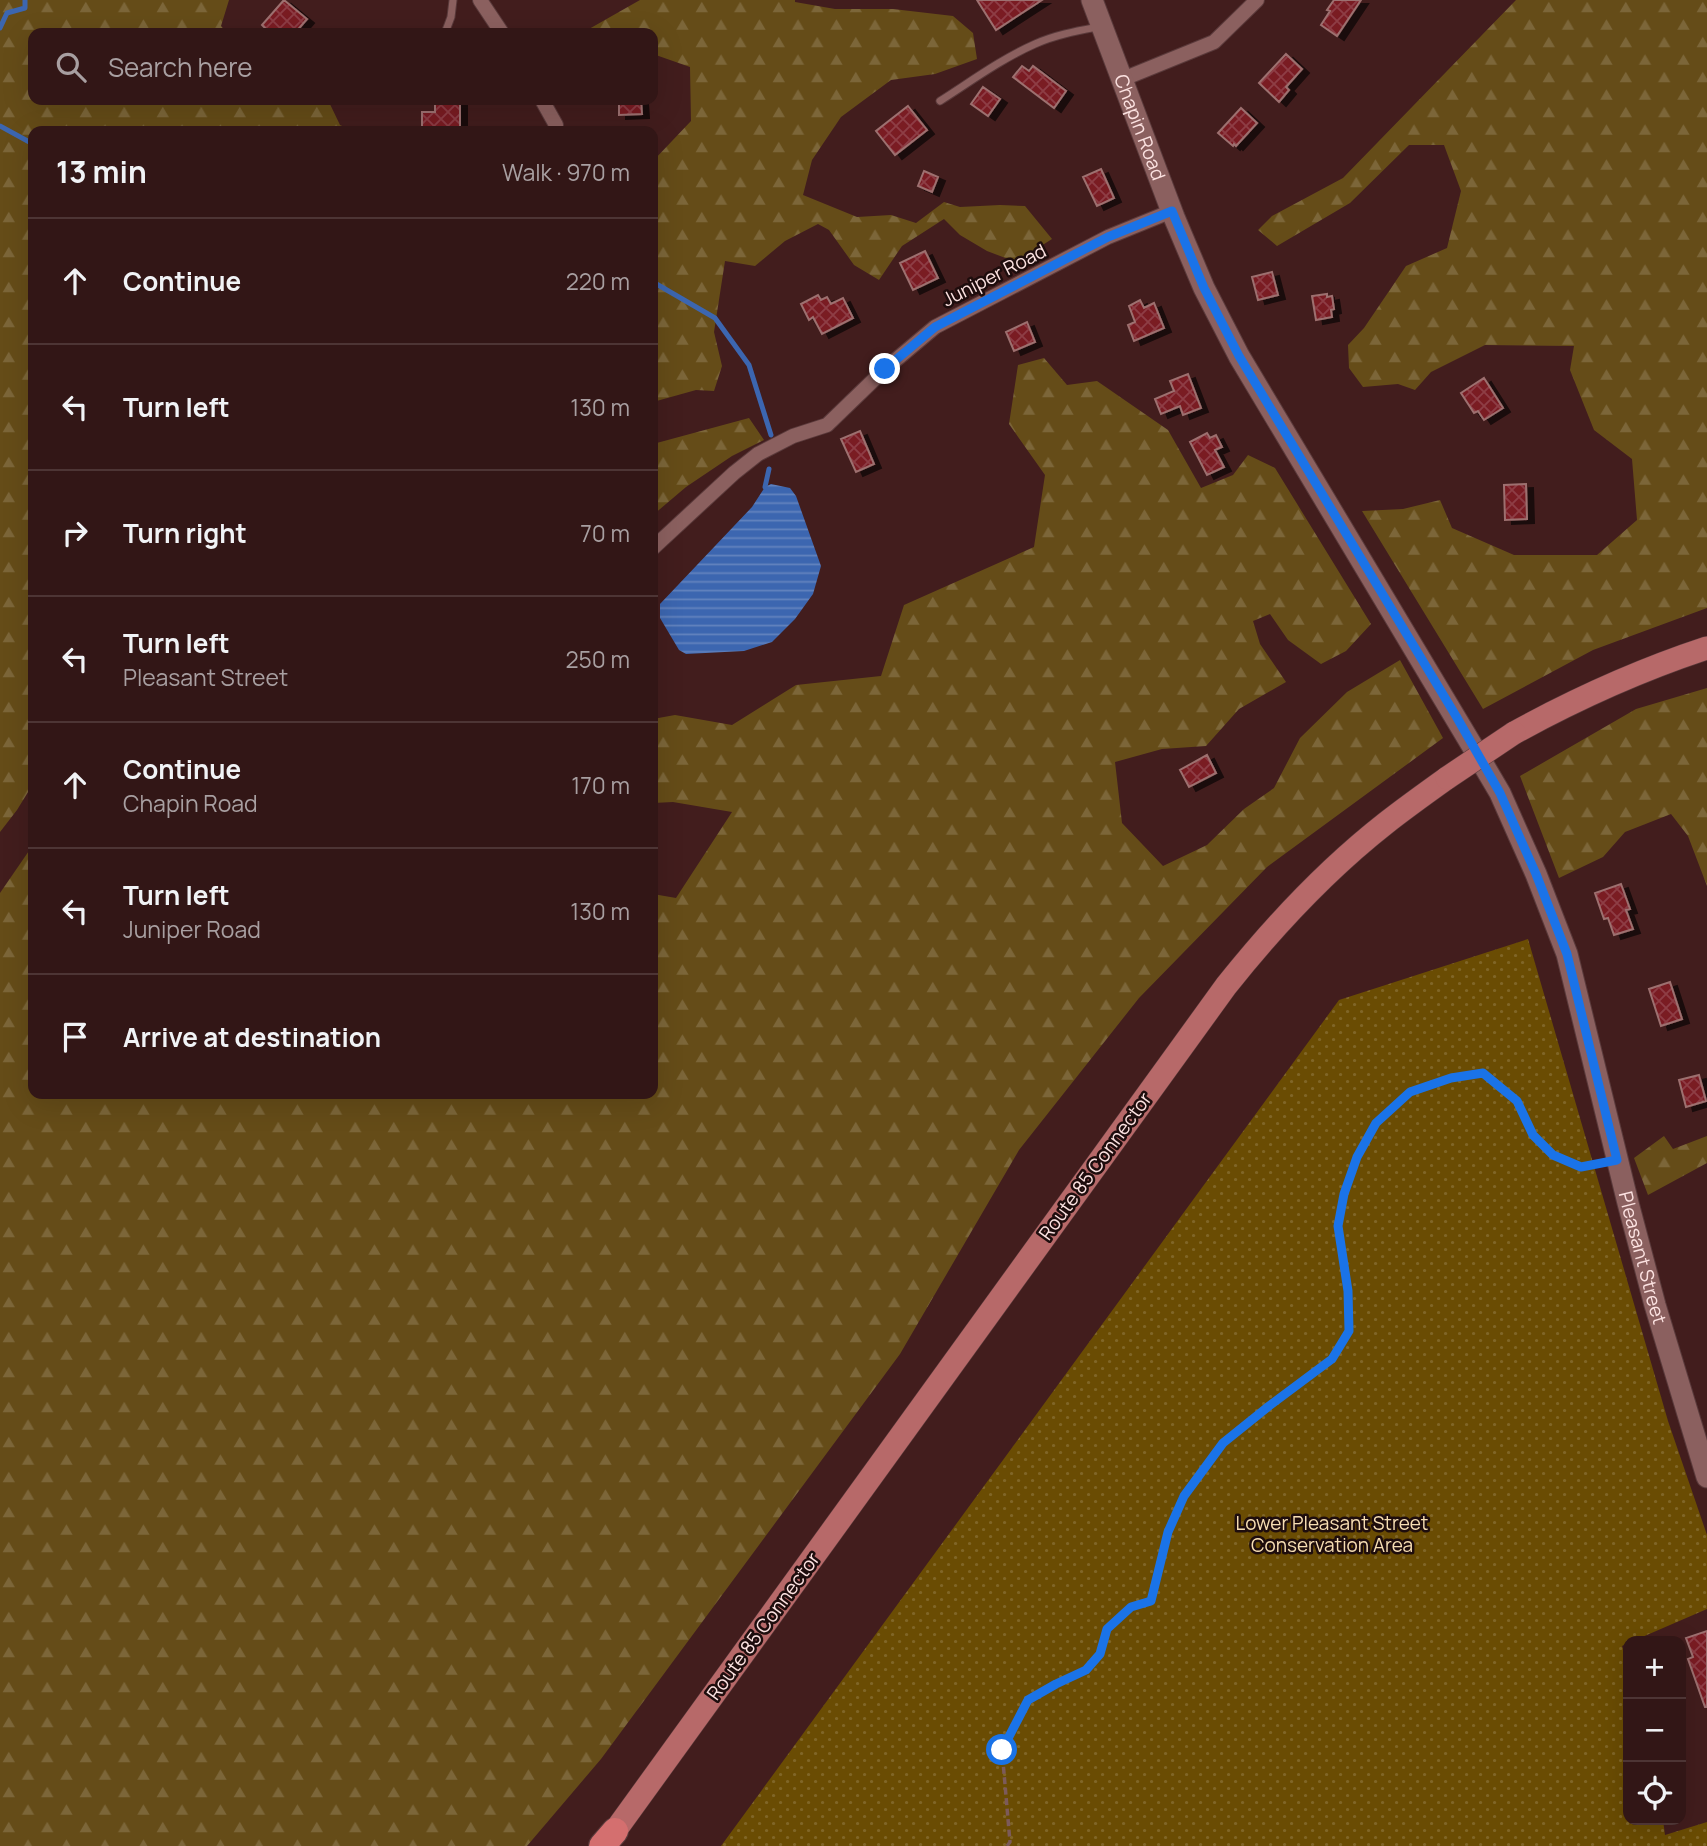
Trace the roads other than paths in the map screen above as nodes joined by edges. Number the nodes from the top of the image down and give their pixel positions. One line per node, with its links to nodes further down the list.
1 (453, 0): 6 (lane)
2 (480, 0): 7 (street)
3 (1092, 0): 5 (street, Chapin Road)
4 (1257, 0): 8 (street)
5 (1102, 26): 8 (street, Chapin Road); 9 (lane)
6 (447, 28)
7 (499, 28)
8 (1123, 79): 12 (street, Chapin Road)
9 (940, 101)
10 (545, 105): 11 (street)
11 (556, 125)
12 (1172, 211): 13 (street, Juniper Road); 14 (street, Chapin Road)
13 (658, 543)
14 (1375, 584): 16 (street, Pleasant Street)
15 (1707, 648): 17 (main road, Route 85 Connector, bridge)
16 (1707, 1477)
17 (608, 1841)

